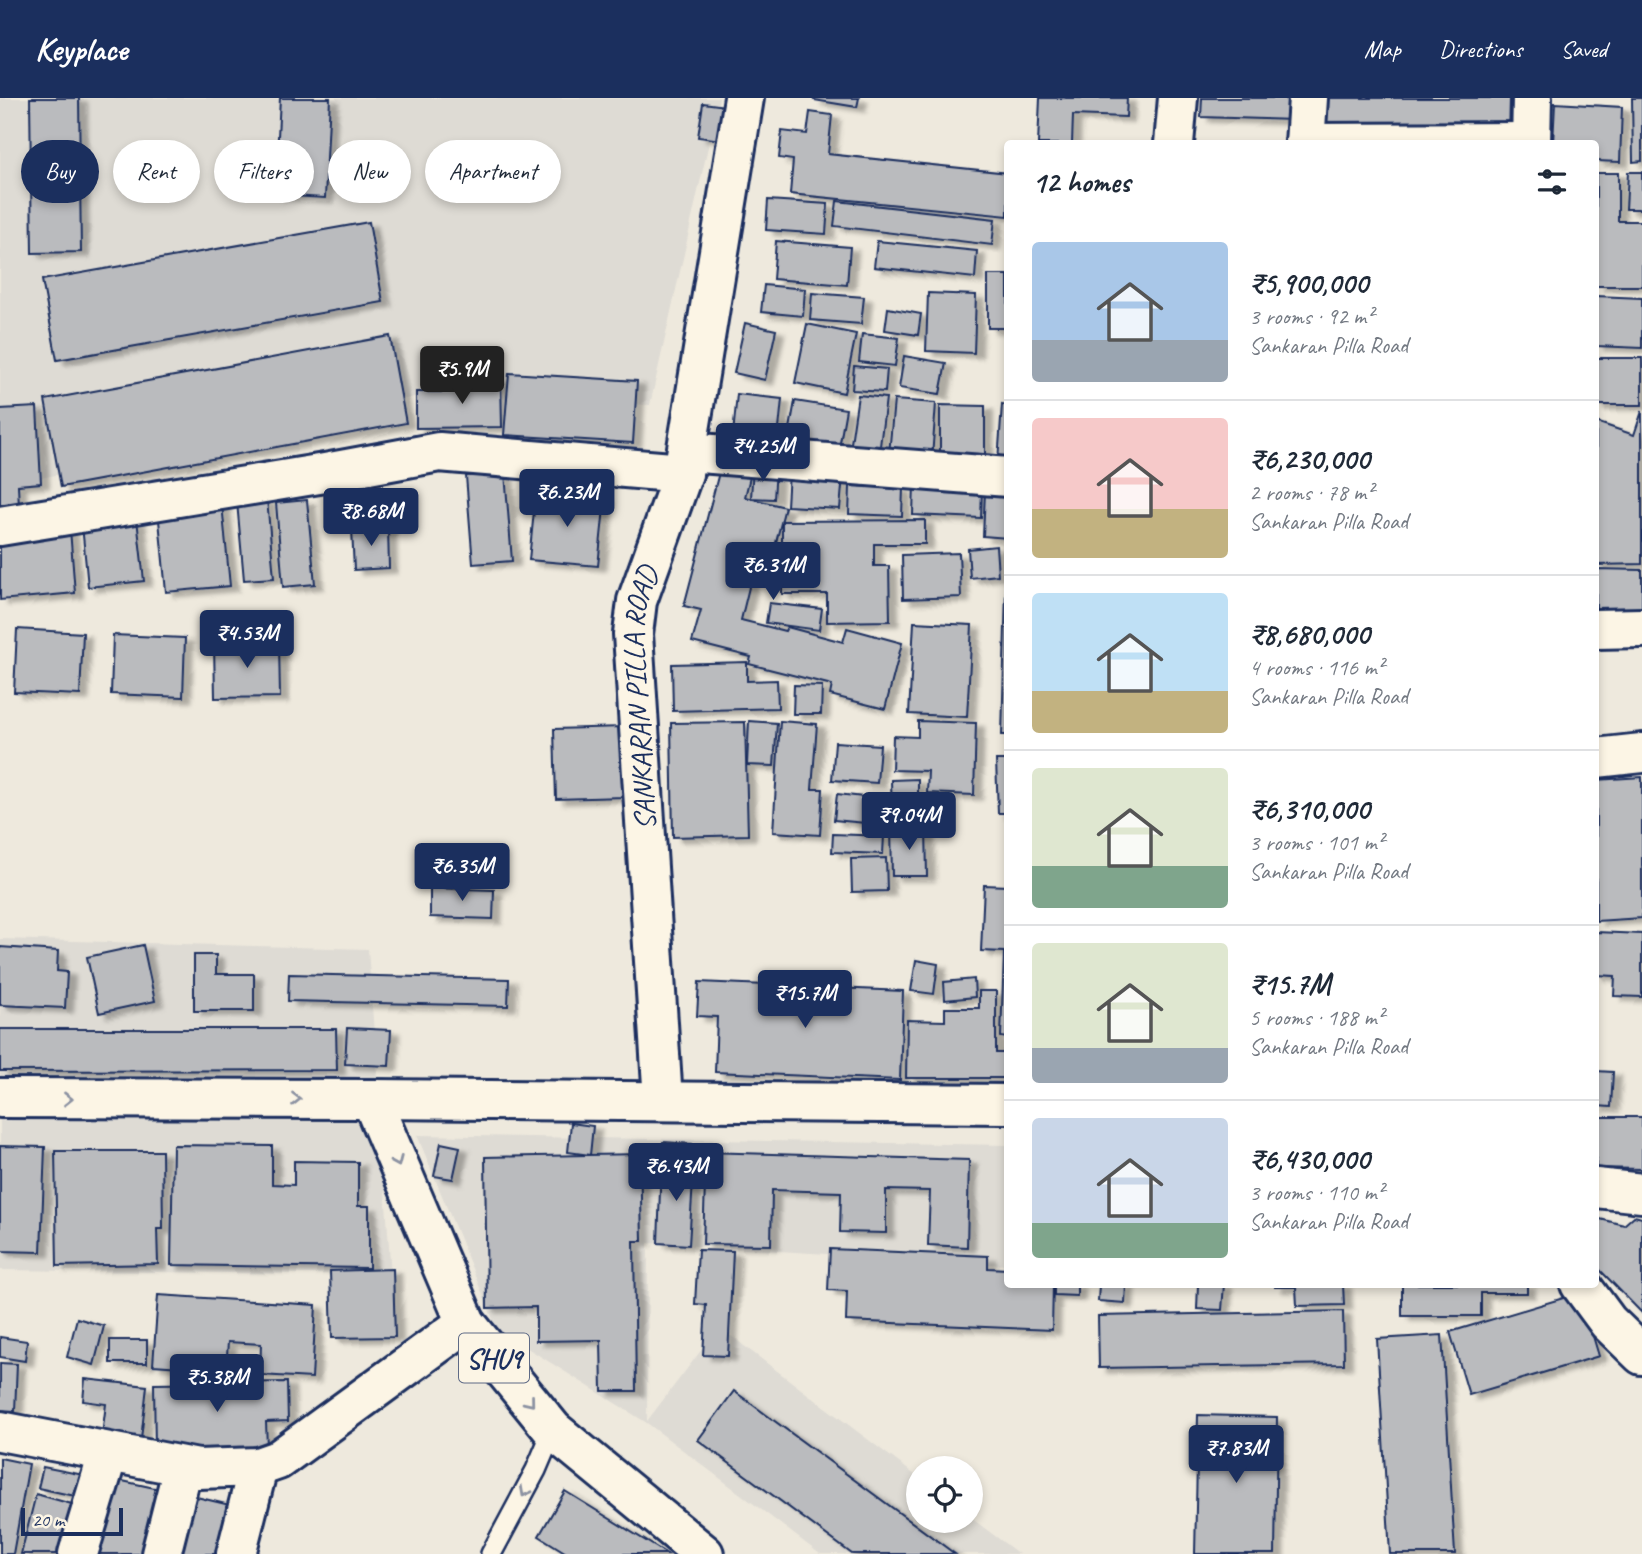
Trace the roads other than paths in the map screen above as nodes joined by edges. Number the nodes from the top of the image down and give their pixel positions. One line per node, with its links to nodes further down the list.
1 (744, 98): 8 (street, SANKARAN PILLA ROAD)
2 (1178, 98): 5 (street)
3 (1308, 98): 6 (street)
4 (1532, 98): 7 (street)
5 (1174, 140)
6 (1305, 140)
7 (1531, 140)
8 (685, 462): 9 (street); 10 (street); 17 (street, SANKARAN PILLA ROAD)
9 (1004, 477)
10 (0, 526)
11 (1642, 628): 12 (street)
12 (1599, 629)
13 (1642, 753): 14 (street)
14 (1599, 758)
15 (0, 1098): 16 (street, one-way to 16)
16 (371, 1099): 17 (street); 22 (street, SHU9, one-way to 22)
17 (663, 1101): 18 (street)
18 (1004, 1104)
19 (1599, 1188): 20 (street)
20 (1642, 1193)
21 (1583, 1288): 23 (street)
22 (466, 1323): 24 (street, SHU9, one-way to 24); 28 (street)
23 (1642, 1355)
24 (553, 1430): 32 (lane, one-way to 32); 33 (street, SHU9)
25 (0, 1431): 26 (street)
26 (108, 1454): 27 (street); 29 (street)
27 (183, 1467): 28 (street); 30 (street)
28 (258, 1467): 31 (street)
29 (78, 1554)
30 (161, 1554)
31 (236, 1554)
32 (491, 1554)
33 (704, 1554)

